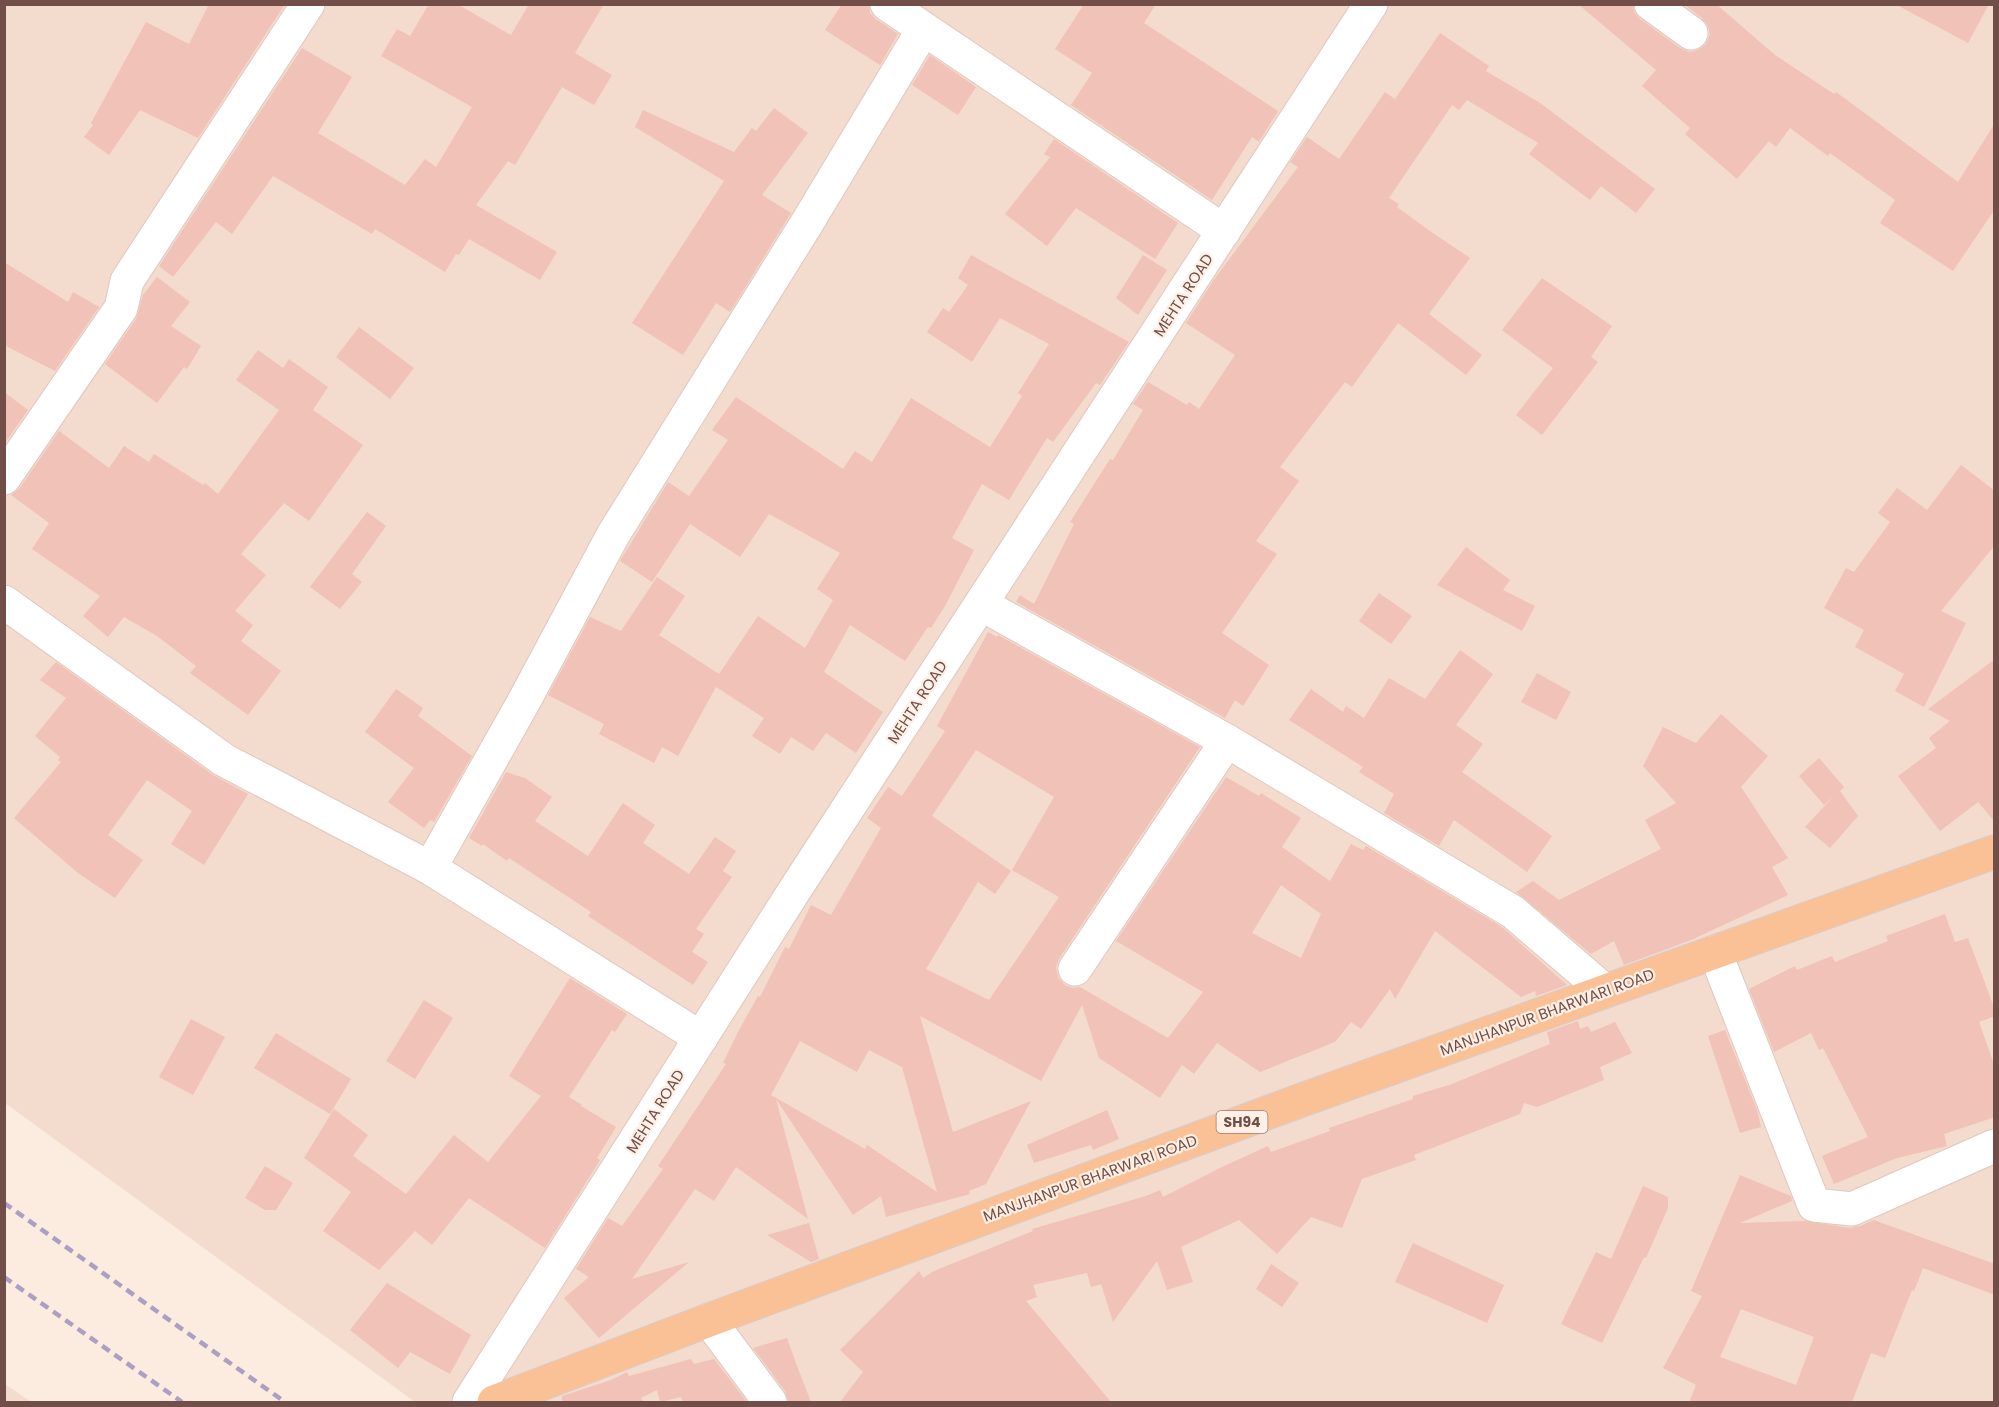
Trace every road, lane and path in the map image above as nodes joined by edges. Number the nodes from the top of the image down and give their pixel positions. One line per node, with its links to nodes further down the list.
1 (308, 4): 8 (street)
2 (886, 4): 5 (street)
3 (1371, 4): 7 (street, MEHTA ROAD)
4 (1651, 4): 6 (street)
5 (923, 30): 7 (street); 13 (street)
6 (1691, 33)
7 (1224, 231): 10 (street, MEHTA ROAD)
8 (4, 478)
9 (4, 602): 13 (street)
10 (981, 604): 11 (street); 17 (street, MEHTA ROAD)
11 (1227, 741): 15 (street); 16 (street)
12 (1995, 852): 14 (main road, MANJHANPUR BHARWARI ROAD / SH94)
13 (430, 868): 17 (street)
14 (1715, 952): 16 (main road, MANJHANPUR BHARWARI ROAD / SH94); 18 (street)
15 (1075, 969)
16 (1605, 991): 19 (main road, MANJHANPUR BHARWARI ROAD / SH94)
17 (701, 1038): 20 (street, MEHTA ROAD)
18 (1995, 1146)
19 (709, 1320): 21 (main road, MANJHANPUR BHARWARI ROAD / SH94); 22 (street)
20 (469, 1402)
21 (494, 1402)
22 (770, 1402)

